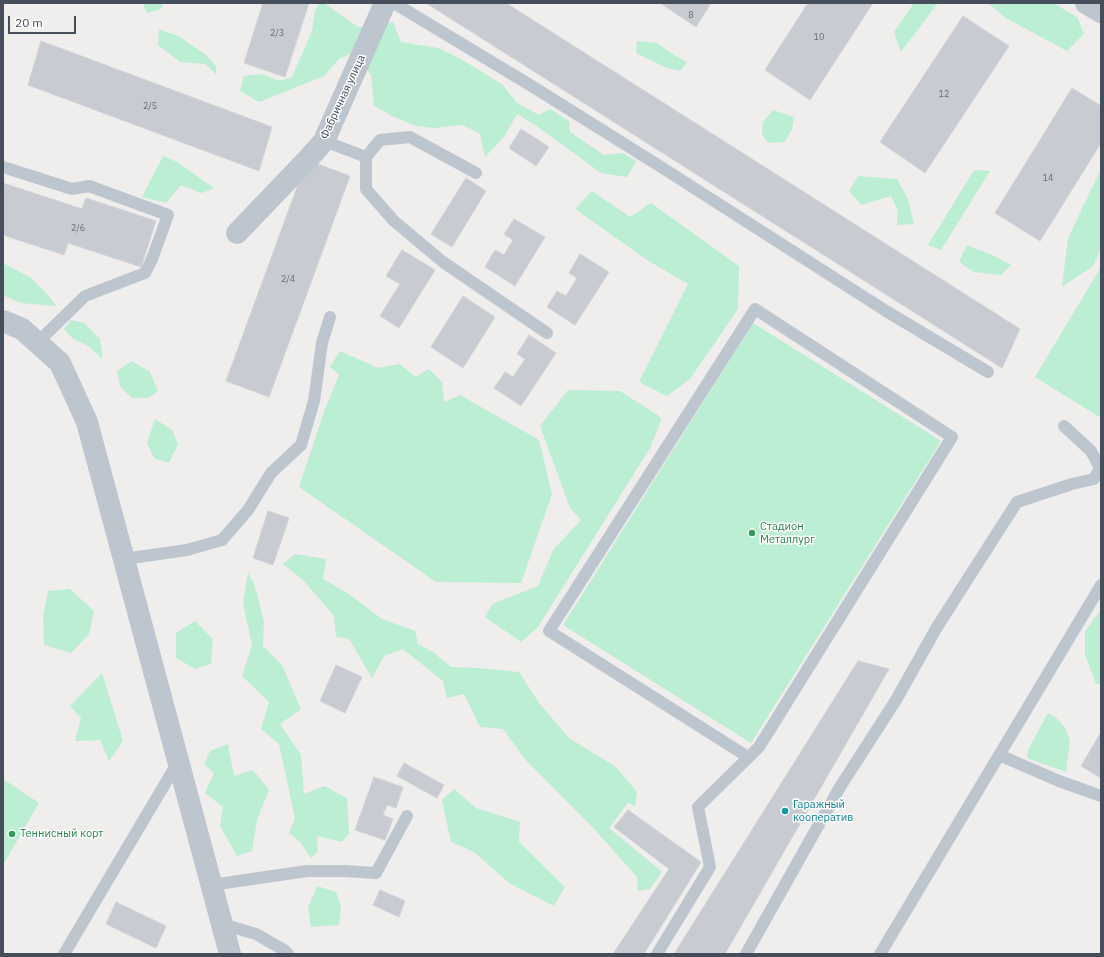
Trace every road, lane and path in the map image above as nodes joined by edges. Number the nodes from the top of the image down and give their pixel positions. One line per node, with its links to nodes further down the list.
1 (386, 3): 5 (street, Фабричная улица)
2 (394, 3): 14 (lane)
3 (1086, 3): 4 (street)
4 (1101, 12)
5 (324, 141): 6 (lane); 9 (street, Фабричная улица)
6 (366, 157): 8 (lane); 12 (lane)
7 (3, 167): 13 (lane)
8 (476, 173)
9 (237, 233)
10 (330, 316): 16 (lane)
11 (3, 321): 13 (street)
12 (547, 333)
13 (37, 343): 16 (street)
14 (988, 372)
15 (1064, 426): 29 (lane)
16 (124, 559): 20 (street)
17 (1101, 585): 18 (lane)
18 (999, 755): 21 (lane); 30 (lane)
19 (748, 757): 19 (lane); 28 (lane)
20 (178, 762): 23 (street); 25 (lane)
21 (1101, 796)
22 (406, 816): 23 (lane)
23 (212, 885): 24 (street)
24 (222, 924): 26 (street); 27 (lane)
25 (64, 954)
26 (230, 954)
27 (288, 954)
28 (657, 954)
29 (746, 954)
30 (880, 954)

